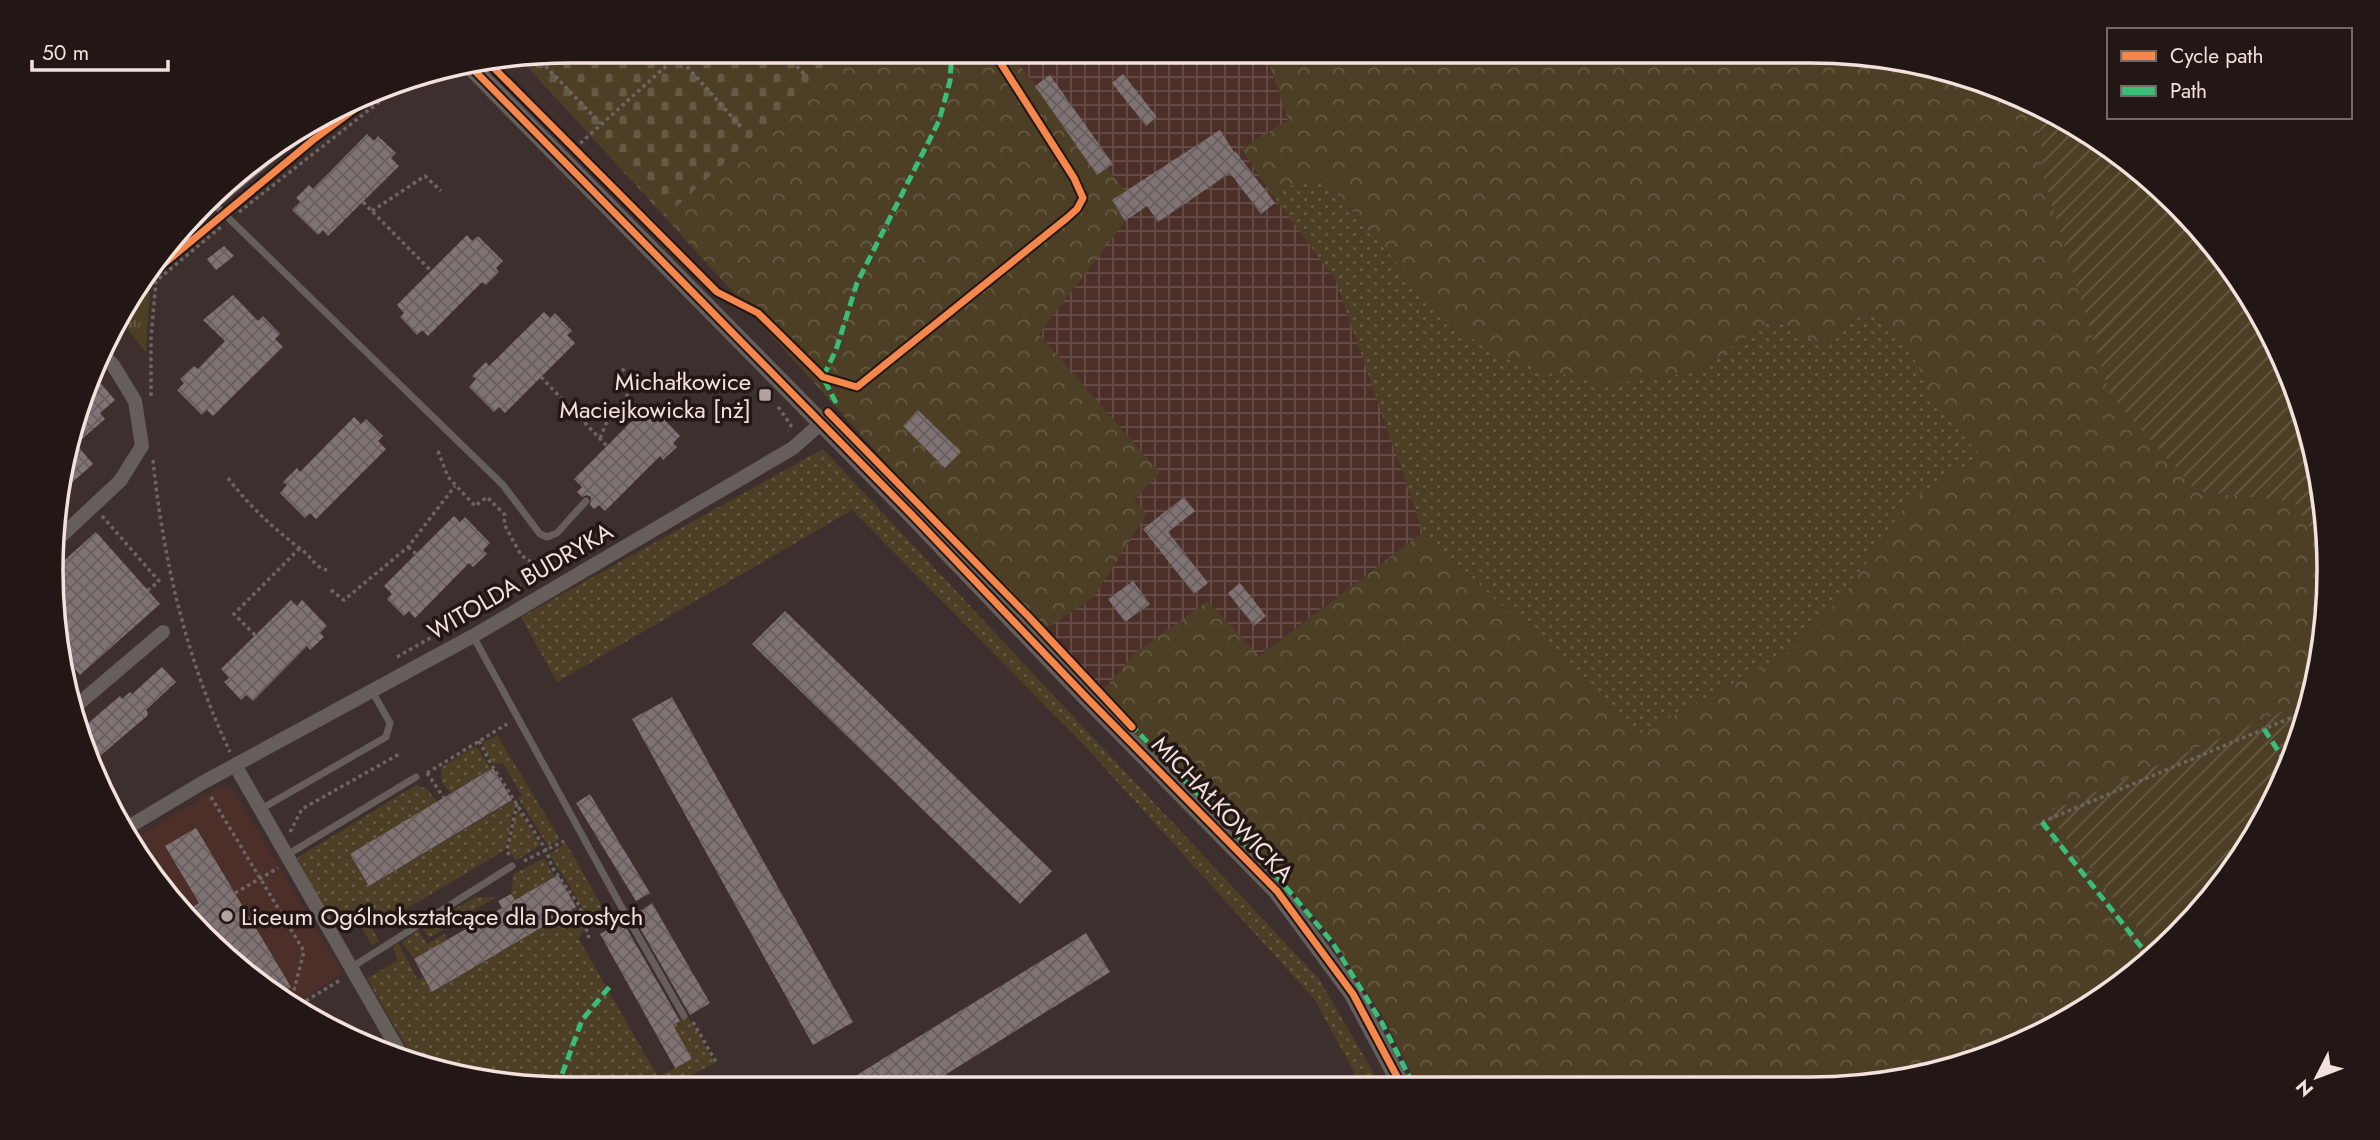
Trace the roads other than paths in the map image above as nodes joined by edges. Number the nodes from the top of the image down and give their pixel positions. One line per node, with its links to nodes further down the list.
1 (476, 72): 4 (street, MICHAŁKOWICKA)
2 (215, 207): 5 (lane)
3 (109, 360): 6 (street)
4 (826, 430): 8 (street, WITOLDA BUDRYKA); 20 (street, MICHAŁKOWICKA)
5 (586, 501)
6 (64, 532)
7 (163, 632): 10 (street)
8 (473, 636): 9 (street, WITOLDA BUDRYKA); 18 (lane)
9 (372, 691): 11 (street, WITOLDA BUDRYKA); 13 (lane)
10 (80, 702)
11 (233, 760): 13 (street); 14 (street, WITOLDA BUDRYKA)
12 (416, 777): 15 (lane)
13 (261, 809): 15 (street)
14 (131, 824)
15 (284, 854): 17 (street)
16 (512, 866): 17 (lane)
17 (349, 972): 19 (street)
18 (684, 1016)
19 (391, 1044)
20 (1397, 1077)

